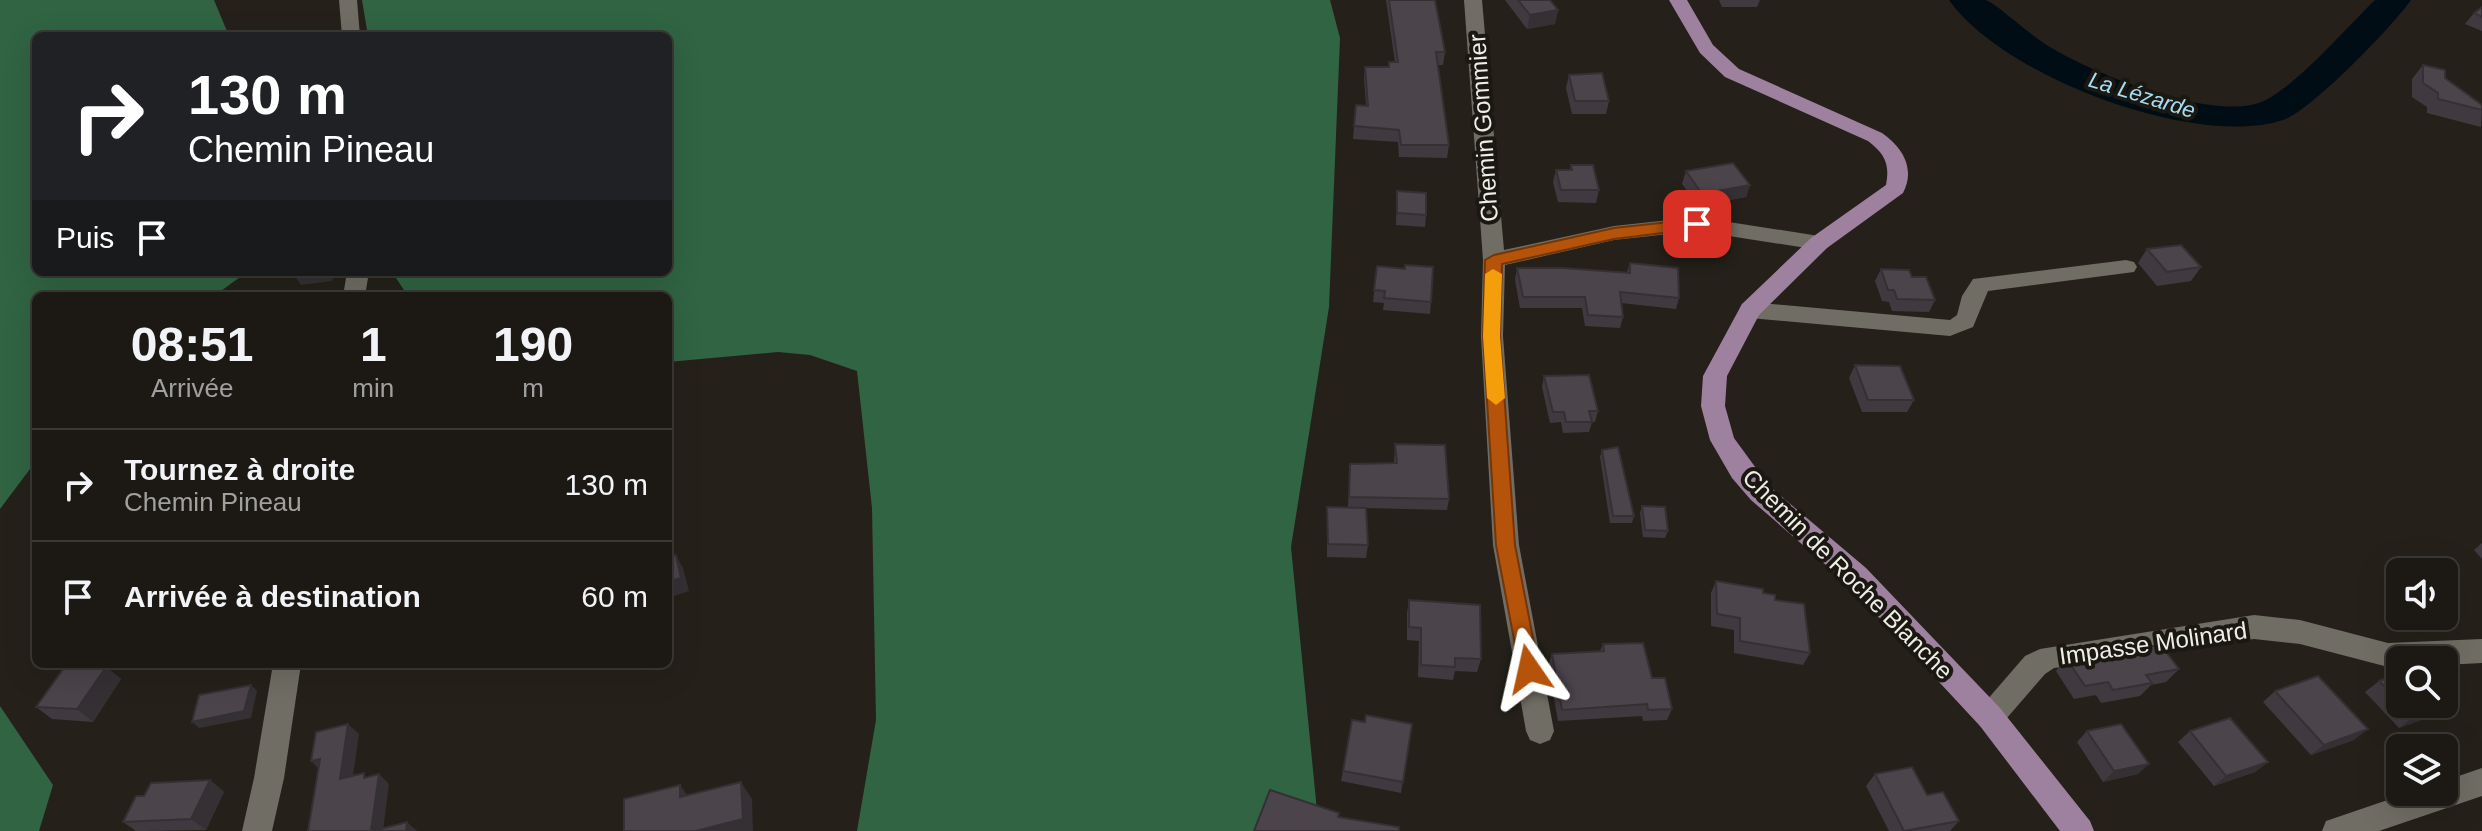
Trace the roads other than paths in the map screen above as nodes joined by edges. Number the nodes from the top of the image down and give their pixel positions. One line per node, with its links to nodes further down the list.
1 (348, 0): 4 (street)
2 (1473, 0): 6 (street, Chemin Gommier)
3 (1678, 0): 5 (main road, Chemin de Roche Blanche)
4 (351, 32)
5 (1819, 243): 6 (street); 8 (main road, Chemin de Roche Blanche)
6 (1494, 260): 12 (street, Chemin Gommier)
7 (2126, 267): 8 (street)
8 (1750, 310): 11 (main road, Chemin de Roche Blanche)
9 (2482, 651): 11 (street, Impasse Molinard)
10 (286, 668): 14 (street)
11 (1990, 717): 15 (main road, Chemin de Roche Blanche)
12 (1540, 731)
13 (2482, 782): 16 (street)
14 (257, 831)
15 (2079, 831)
16 (2337, 831)

